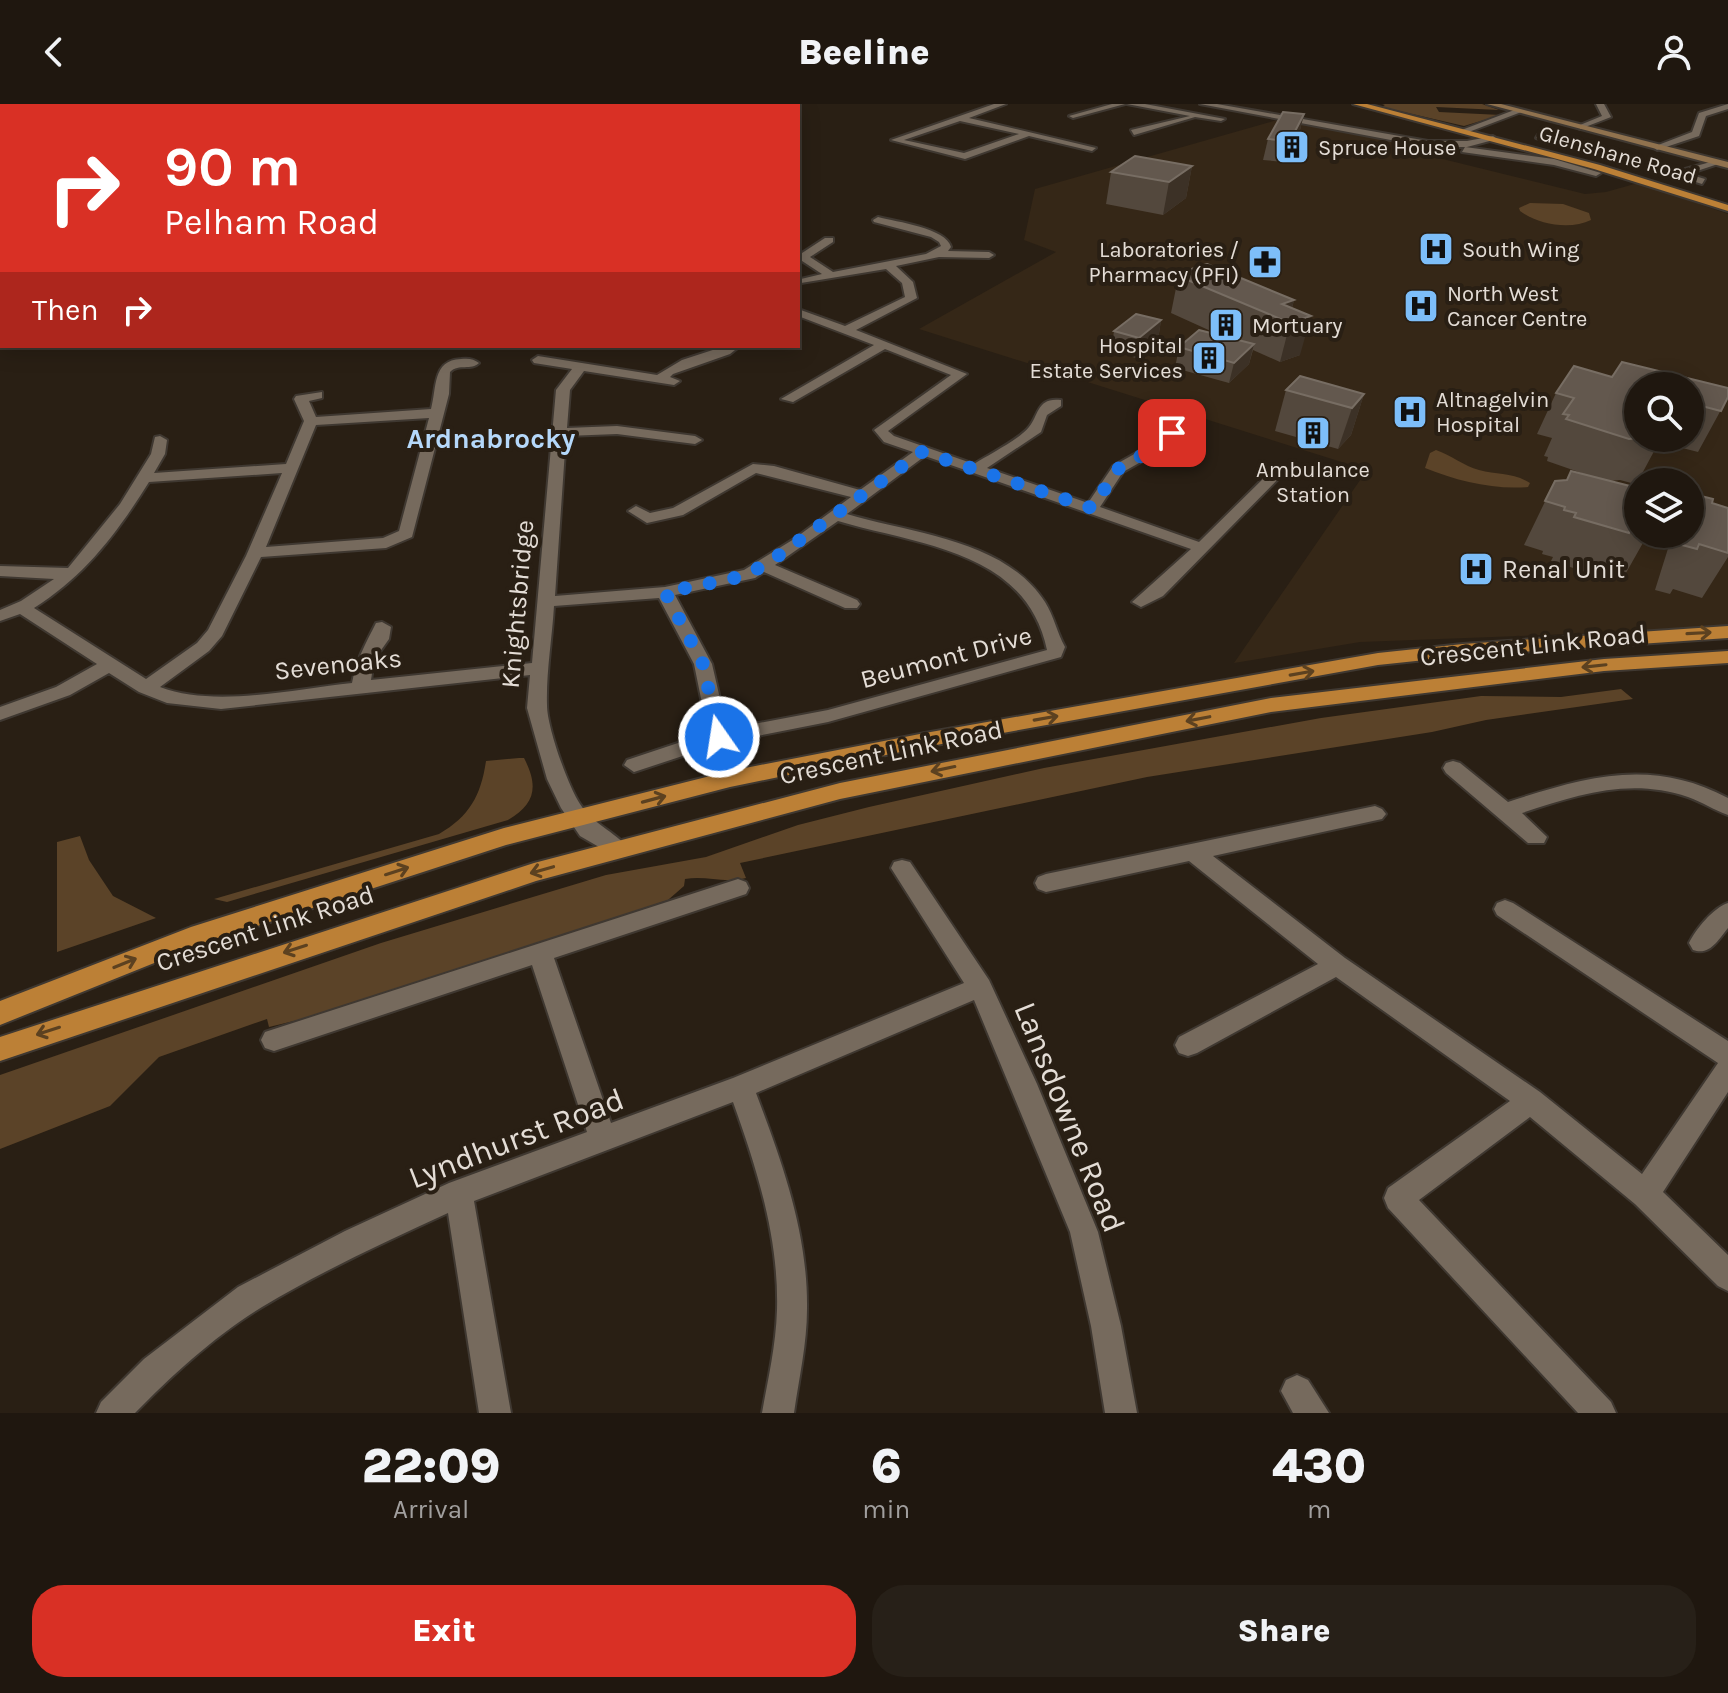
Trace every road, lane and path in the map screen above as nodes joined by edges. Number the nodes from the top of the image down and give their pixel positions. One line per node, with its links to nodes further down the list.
1 (1002, 104): 15 (street)
2 (1121, 104): 13 (street)
3 (1131, 104): 14 (street)
4 (1204, 104): 11 (street)
5 (1357, 104): 18 (highway, Glenshane Road)
6 (1491, 104): 10 (main road)
7 (1600, 104): 17 (street)
8 (1728, 106): 27 (street)
9 (1284, 108): 16 (street)
10 (1520, 111): 17 (main road); 18 (street)
11 (1257, 114): 14 (street); 16 (street)
12 (1328, 115): 16 (street)
13 (1073, 116)
14 (1200, 116): 20 (street)
15 (958, 118): 21 (street); 21 (street)
16 (1315, 120): 25 (street)
17 (1583, 127): 19 (main road)
18 (1463, 131): 23 (highway, Glenshane Road)
19 (1594, 131): 24 (street); 27 (main road)
20 (1134, 132)
21 (1028, 134): 28 (street)
22 (1539, 136): 24 (street)
23 (1493, 139): 25 (street); 34 (highway, Glenshane Road)
24 (1557, 141): 26 (street)
25 (1442, 145): 31 (street)
26 (1578, 146)
27 (1657, 147): 29 (main road)
28 (1092, 148)
29 (1723, 164): 32 (street)
30 (1657, 168): 32 (street)
31 (1596, 173)
32 (1678, 174): 33 (street)
33 (1702, 181)
34 (1728, 208)
35 (878, 220): 37 (street)
36 (829, 240): 40 (street)
37 (938, 254): 38 (street); 39 (street)
38 (989, 255)
39 (888, 265): 40 (street); 43 (street)
40 (829, 274): 41 (street)
41 (805, 281)
42 (800, 312): 43 (street)
43 (846, 330): 44 (street)
44 (885, 344): 52 (street); 60 (street)
45 (562, 348): 49 (street)
46 (728, 348): 50 (street)
47 (538, 360): 49 (street)
48 (473, 363): 54 (street)
49 (554, 363): 50 (street)
50 (580, 367): 56 (street, Knightsbridge)
51 (317, 395): 55 (street)
52 (788, 399)
53 (1056, 403): 62 (street)
54 (436, 413): 55 (street); 70 (street)
55 (311, 421): 61 (street)
56 (560, 432): 59 (street); 75 (street, Knightsbridge)
57 (1172, 433): 66 (street)
58 (160, 440): 64 (street)
59 (683, 442)
60 (922, 452): 62 (street); 65 (street)
61 (290, 468): 64 (street); 70 (street)
62 (976, 469): 66 (street)
63 (1276, 474): 69 (street)
64 (144, 478): 73 (street)
65 (863, 496): 67 (street); 68 (street)
66 (1092, 508): 69 (street)
67 (636, 511)
68 (836, 516): 71 (street); 88 (street, Beumont Drive)
69 (1199, 547): 76 (street)
70 (255, 553): 85 (street)
71 (764, 566): 74 (street); 77 (street)
72 (0, 571): 73 (street)
73 (71, 575): 78 (street)
74 (665, 592): 75 (street); 88 (street)
75 (545, 602): 84 (street, Knightsbridge)
76 (1141, 602)
77 (851, 604)
78 (24, 609): 79 (street); 83 (street, Sevenoaks)
79 (0, 616)
80 (382, 627): 86 (street)
81 (1728, 632): 94 (highway, Crescent Link Road, one-way to 81)
82 (1728, 657): 96 (highway, Crescent Link Road, one-way to 96)
83 (109, 665): 85 (street, Sevenoaks); 87 (street)
84 (539, 668): 86 (street, Sevenoaks); 94 (street, Knightsbridge)
85 (146, 688): 86 (street, Sevenoaks)
86 (360, 688)
87 (0, 714)
88 (719, 737): 89 (street, Beumont Drive)
89 (634, 765)
90 (1453, 768): 92 (street)
91 (1728, 807): 92 (street)
92 (1505, 811): 95 (street)
93 (1375, 814): 97 (street)
94 (579, 820): 96 (street, Knightsbridge); 107 (highway, Crescent Link Road, one-way to 94)
95 (1536, 837)
96 (618, 850): 110 (highway, Crescent Link Road, one-way to 110)
97 (1194, 853): 99 (street); 105 (street)
98 (902, 868): 106 (street, Lansdowne Road)
99 (1046, 883)
100 (738, 888): 104 (street)
101 (1505, 909): 111 (street)
102 (1728, 912): 103 (street)
103 (1701, 943)
104 (540, 952): 108 (street); 115 (street)
105 (1337, 965): 109 (street); 114 (street)
106 (980, 987): 113 (street, Lyndhurst Road); 122 (street, Lansdowne Road)
107 (0, 1013)
108 (274, 1040)
109 (1188, 1045)
110 (0, 1049)
111 (1728, 1055)
112 (1728, 1070): 117 (street)
113 (741, 1087): 115 (street, Lyndhurst Road); 121 (street)
114 (1531, 1101): 117 (street); 123 (street)
115 (603, 1140): 116 (street, Lyndhurst Road)
116 (459, 1193): 119 (street, Lyndhurst Road); 120 (street)
117 (1645, 1194): 118 (street)
118 (1728, 1276)
119 (112, 1413)
120 (495, 1413)
121 (778, 1413)
122 (1121, 1413)
123 (1600, 1413)

